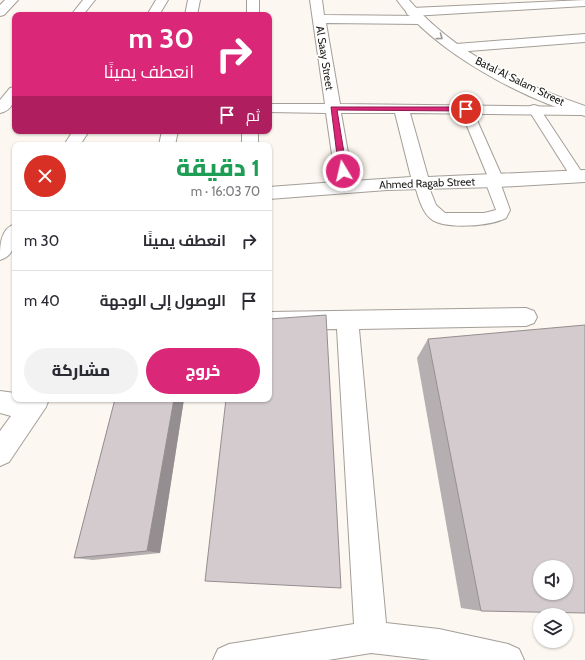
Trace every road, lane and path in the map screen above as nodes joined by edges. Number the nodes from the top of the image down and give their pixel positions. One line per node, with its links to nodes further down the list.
1 (12, 0): 9 (street)
2 (89, 0): 10 (street)
3 (162, 0): 11 (street)
4 (194, 0): 12 (street)
5 (253, 0): 13 (street)
6 (316, 0): 15 (street, Al Saay Street)
7 (403, 0): 14 (street, Batal Al Salam Street)
8 (585, 3): 14 (street)
9 (0, 12)
10 (79, 12)
11 (154, 12)
12 (192, 12)
13 (253, 12)
14 (416, 16): 15 (street); 17 (street, Batal Al Salam Street, one-way to 17)
15 (319, 18): 22 (street, Al Saay Street)
16 (585, 38): 17 (street)
17 (456, 48): 20 (street, Batal Al Salam Street)
18 (12, 96): 19 (street)
19 (5, 106)
20 (579, 107): 25 (street)
21 (272, 108): 22 (street)
22 (333, 109): 23 (street); 29 (street, Al Saay Street)
23 (401, 109): 24 (street); 28 (street)
24 (466, 109): 25 (street); 27 (lane)
25 (534, 110): 26 (lane)
26 (581, 177): 27 (street, Ahmed Ragab Street)
27 (495, 181): 28 (street, Ahmed Ragab Street); 28 (lane)
28 (421, 183): 29 (street, Ahmed Ragab Street)
29 (345, 186): 30 (street, Ahmed Ragab Street)
30 (272, 193)
31 (12, 235): 32 (street)
32 (0, 253)
33 (526, 316): 34 (street)
34 (347, 320): 35 (street); 39 (street)
35 (272, 321)
36 (0, 402): 37 (street)
37 (34, 404): 38 (street)
38 (0, 453)
39 (371, 637): 40 (street); 41 (street)
40 (229, 660)
41 (508, 660)

